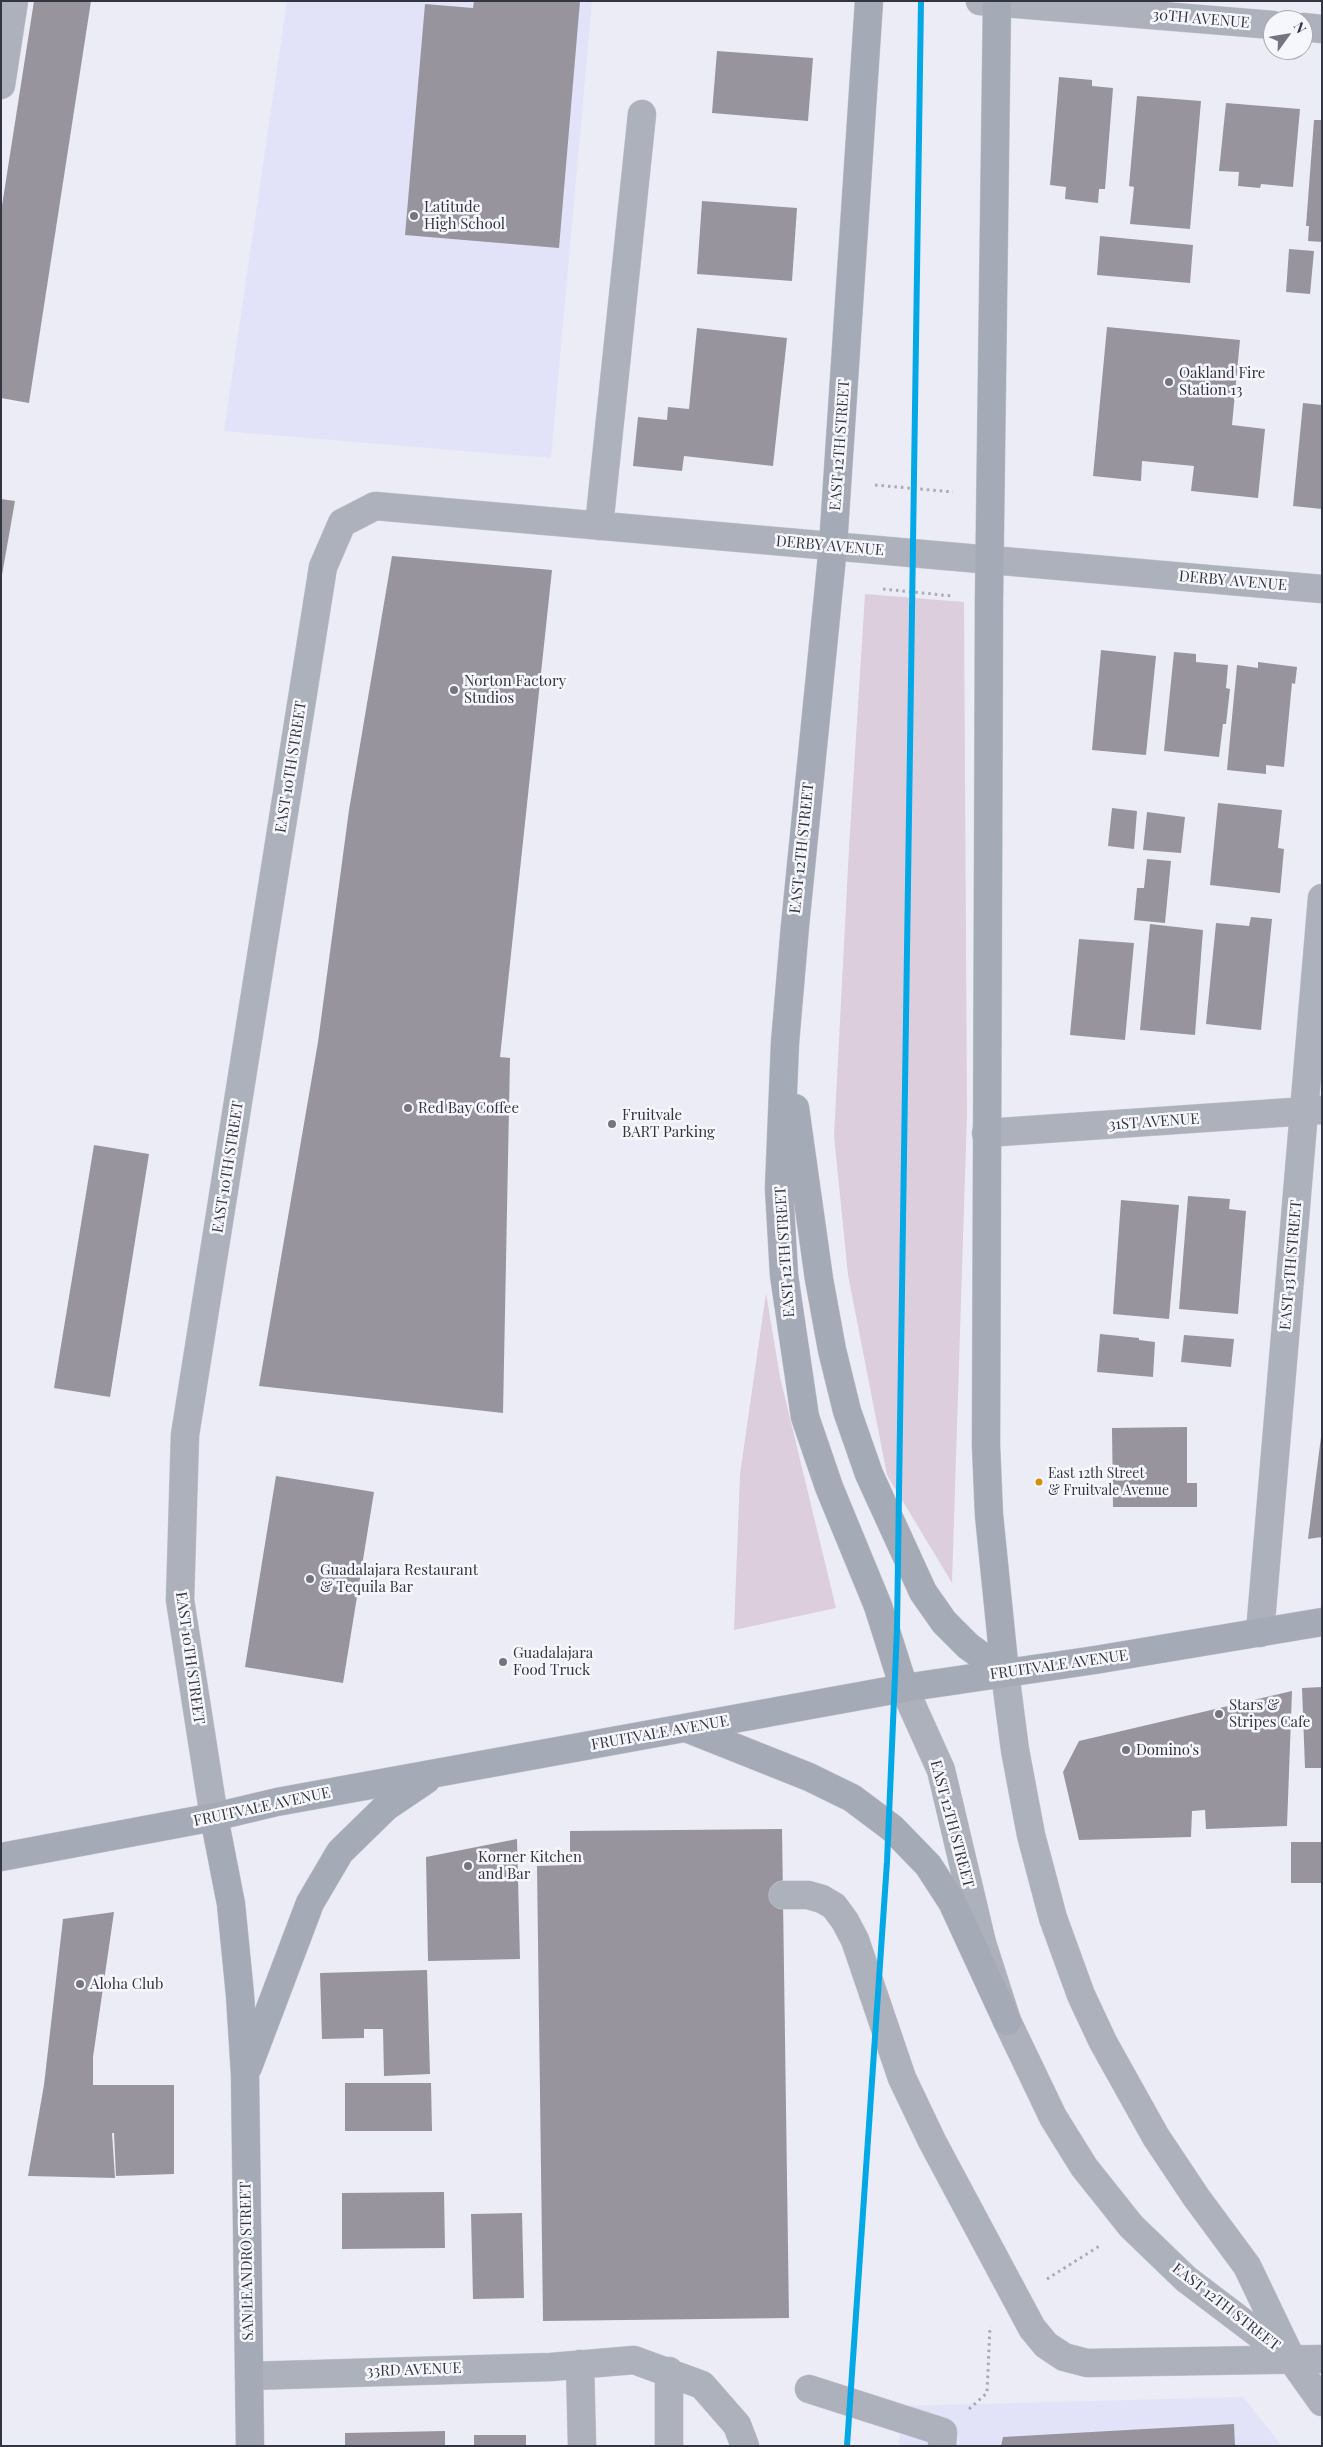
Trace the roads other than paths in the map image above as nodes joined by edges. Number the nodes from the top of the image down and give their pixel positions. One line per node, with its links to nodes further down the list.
1 (14, 1): 5 (street)
2 (868, 1): 9 (main road, EAST 12TH STREET)
3 (992, 2): 4 (street, 30TH AVENUE); 10 (main road, EAST 12TH STREET)
4 (1263, 24)
5 (1, 85)
6 (642, 114): 8 (street)
7 (342, 523): 8 (street, DERBY AVENUE); 22 (street, EAST 10TH STREET)
8 (599, 526): 9 (street, DERBY AVENUE)
9 (833, 546): 10 (street, DERBY AVENUE); 13 (main road, EAST 12TH STREET)
10 (989, 560): 11 (street, DERBY AVENUE); 15 (main road, EAST 12TH STREET)
11 (1322, 589)
12 (1322, 898): 14 (street, EAST 13TH STREET)
13 (786, 1042): 18 (main road); 19 (main road, EAST 12TH STREET)
14 (1313, 1111): 15 (street, 31ST AVENUE); 17 (street, EAST 13TH STREET)
15 (986, 1133): 18 (main road, EAST 12TH STREET)
16 (1322, 1622): 17 (main road, FRUITVALE AVENUE)
17 (1260, 1633): 18 (main road, FRUITVALE AVENUE)
18 (1005, 1672): 19 (main road, FRUITVALE AVENUE); 28 (street, EAST 12TH STREET)
19 (904, 1688): 20 (main road, FRUITVALE AVENUE); 25 (street, EAST 12TH STREET)
20 (686, 1728): 21 (main road, FRUITVALE AVENUE); 25 (main road)
21 (434, 1774): 22 (main road, FRUITVALE AVENUE); 26 (main road, SAN LEANDRO STREET)
22 (214, 1817): 23 (main road, FRUITVALE AVENUE); 26 (main road, SAN LEANDRO STREET)
23 (1, 1857)
24 (783, 1895): 28 (street)
25 (1007, 2021): 28 (street, EAST 12TH STREET)
26 (245, 2075): 31 (main road, SAN LEANDRO STREET)
27 (1322, 2359): 28 (street)
28 (1292, 2360): 33 (street, EAST 12TH STREET)
29 (580, 2364): 30 (street, 33RD AVENUE); 31 (street, 33RD AVENUE); 36 (street)
30 (669, 2371): 37 (street); 38 (street, 33RD AVENUE)
31 (249, 2376): 35 (main road, SAN LEANDRO STREET)
32 (809, 2389): 34 (street)
33 (1322, 2402)
34 (942, 2439)
35 (250, 2446)
36 (582, 2446)
37 (669, 2446)
38 (745, 2446)

